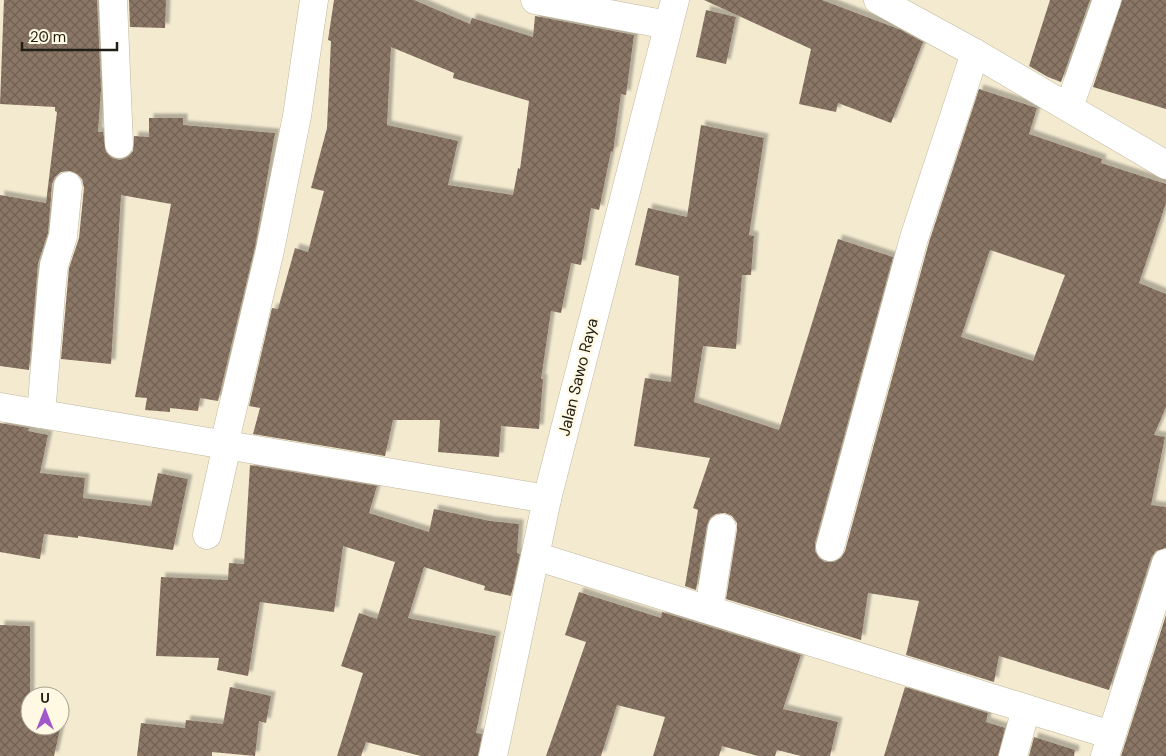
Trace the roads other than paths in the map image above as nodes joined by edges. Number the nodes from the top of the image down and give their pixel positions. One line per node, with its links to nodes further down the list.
1 (113, 0): 9 (street)
2 (314, 0): 14 (street)
3 (536, 0): 6 (street)
4 (878, 0): 7 (street)
5 (1107, 0): 8 (street)
6 (671, 13): 15 (street, Jalan Sawo Raya)
7 (975, 53): 8 (street); 18 (street)
8 (1069, 107): 10 (street)
9 (119, 144)
10 (1166, 166)
11 (68, 186): 13 (street)
12 (0, 407): 13 (street)
13 (41, 414): 14 (street)
14 (226, 445): 15 (street); 17 (street)
15 (547, 499): 19 (street, Jalan Sawo Raya)
16 (722, 528): 21 (street)
17 (208, 535)
18 (830, 547)
19 (535, 556): 21 (street); 24 (street, Jalan Sawo Raya)
20 (1166, 563): 23 (street)
21 (709, 609): 22 (street)
22 (1026, 709): 23 (street); 25 (street)
23 (1108, 745)
24 (493, 756)
25 (1013, 756)

